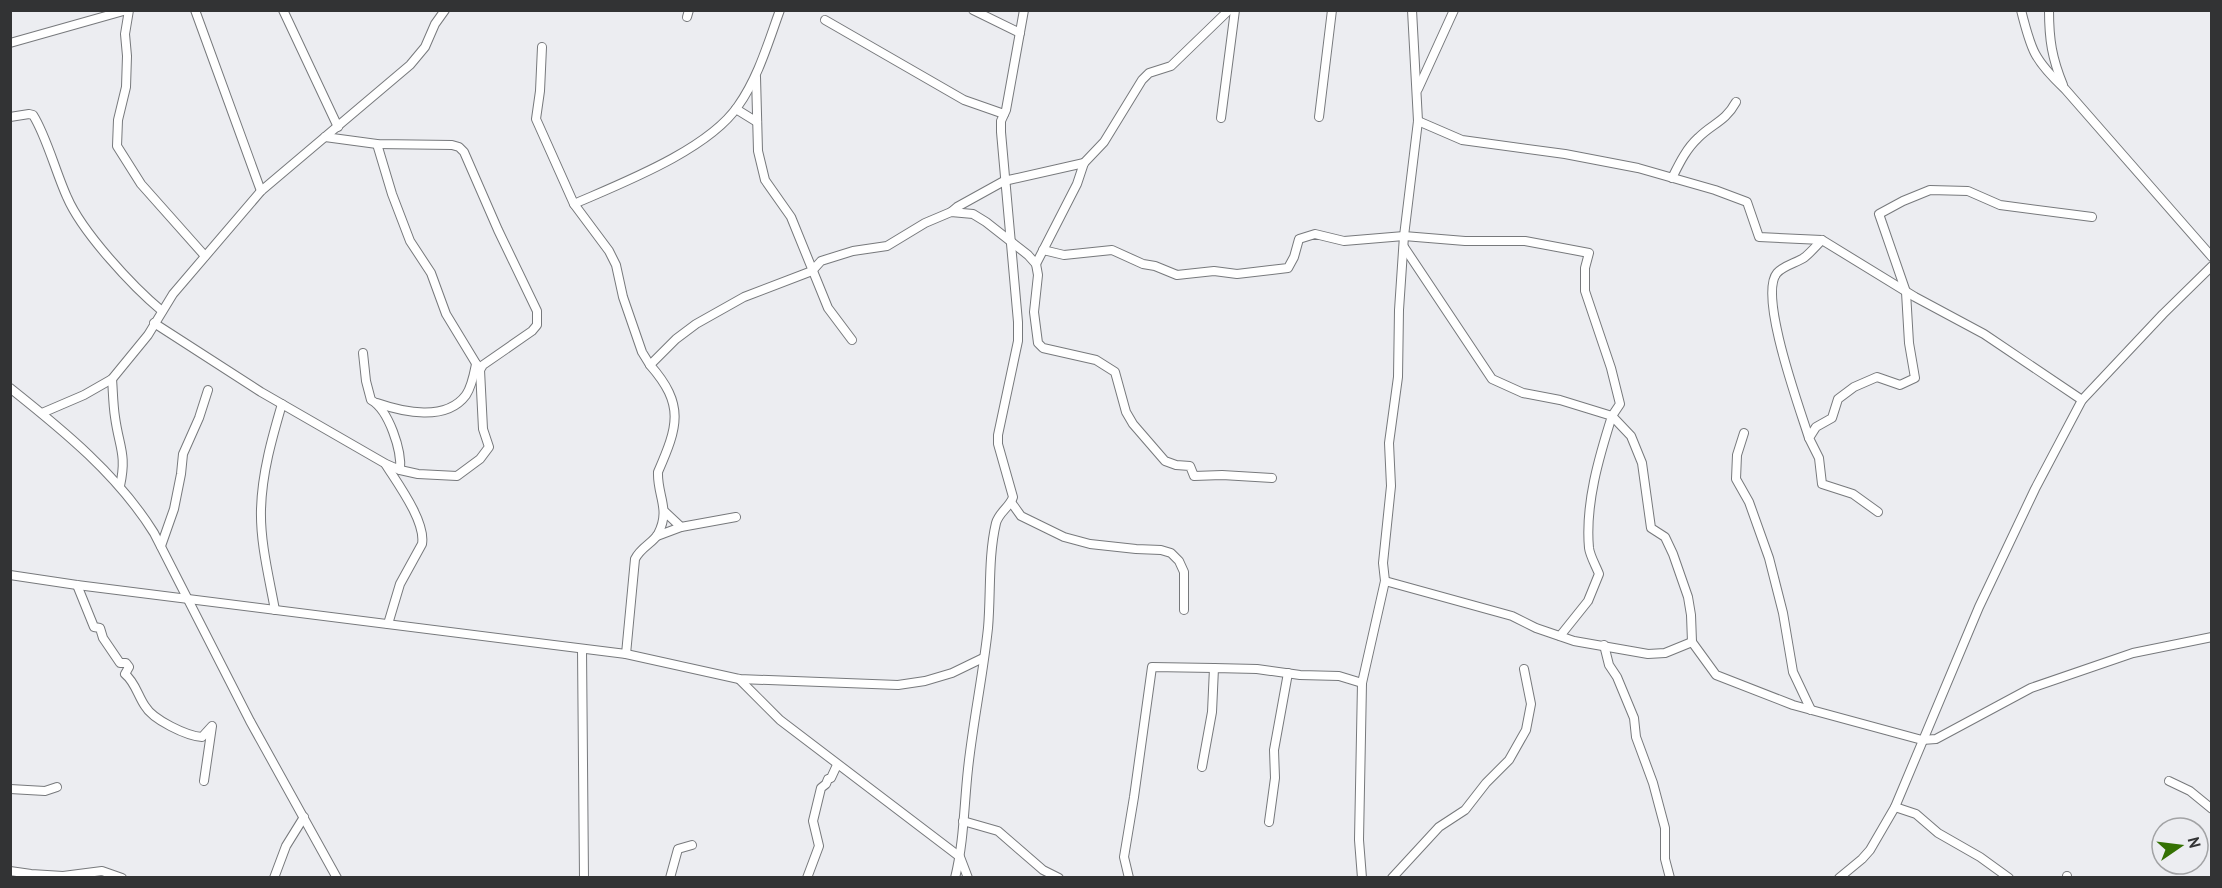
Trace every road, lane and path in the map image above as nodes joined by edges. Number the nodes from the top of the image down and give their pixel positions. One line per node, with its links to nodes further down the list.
1 (128, 10): 17 (street); 45 (street)
2 (195, 10): 36 (street)
3 (283, 10): 30 (street)
4 (445, 10): 30 (street)
5 (780, 10): 19 (street)
6 (973, 10): 16 (street)
7 (1024, 10): 16 (street)
8 (1229, 10): 33 (street)
9 (1235, 10): 27 (street)
10 (1332, 10): 26 (street)
11 (1412, 10): 21 (street)
12 (1454, 10): 21 (street)
13 (2021, 10): 20 (street)
14 (2049, 10): 20 (street)
15 (825, 20): 24 (street)
16 (1020, 33): 24 (street)
17 (10, 43)
18 (542, 47): 37 (street)
19 (756, 74): 23 (street); 29 (street)
20 (2065, 89): 47 (street)
21 (1417, 92): 28 (street)
22 (1736, 102): 34 (street)
23 (736, 109): 29 (street); 37 (street)
24 (1004, 114): 35 (street)
25 (10, 117): 53 (street)
26 (1319, 117)
27 (1221, 118)
28 (1418, 121): 34 (street); 40 (street)
29 (757, 122): 46 (street)
30 (338, 127): 31 (street)
31 (326, 137): 32 (street); 36 (street)
32 (377, 144): 58 (street); 58 (street)
33 (1084, 163): 35 (street); 44 (street)
34 (1672, 178): 42 (street)
35 (1004, 181): 38 (street); 41 (street)
36 (261, 191): 45 (street)
37 (574, 204): 57 (street)
38 (951, 212): 41 (street); 48 (street)
39 (2092, 217): 52 (street)
40 (1404, 236): 43 (street); 44 (street); 66 (street)
41 (1010, 240): 49 (street); 73 (street)
42 (1822, 240): 52 (street); 68 (street)
43 (1404, 246): 66 (street); 81 (street)
44 (1043, 250): 49 (street)
45 (205, 256): 53 (street)
46 (808, 256): 48 (street); 51 (street)
47 (2211, 257)
48 (821, 261): 51 (street)
49 (1036, 264): 71 (street)
50 (2211, 266): 62 (street)
51 (812, 271): 55 (street); 57 (street)
52 (1906, 292): 62 (street); 68 (street)
53 (162, 311): 54 (street)
54 (154, 323): 59 (street); 63 (street)
55 (852, 340)
56 (363, 353): 64 (street)
57 (650, 365): 74 (street)
58 (478, 367): 64 (street); 70 (street)
59 (112, 379): 65 (street); 72 (street)
60 (10, 388): 65 (street)
61 (208, 390): 79 (street)
62 (2082, 400): 100 (street)
63 (282, 404): 69 (street); 84 (street)
64 (377, 404): 70 (street)
65 (42, 413): 72 (street)
66 (1612, 416): 87 (street); 89 (street)
67 (1744, 433): 99 (street)
68 (1809, 438): 75 (street)
69 (386, 464): 70 (street); 86 (street)
70 (400, 471)
71 (1272, 478)
72 (120, 486): 79 (street)
73 (1011, 502): 85 (street); 93 (street)
74 (665, 512): 77 (street); 78 (street)
75 (1878, 513)
76 (736, 517): 77 (street)
77 (681, 527): 78 (street)
78 (657, 536): 92 (street)
79 (160, 546): 83 (street)
80 (10, 575): 82 (street)
81 (1385, 581): 87 (street); 98 (street)
82 (77, 585): 83 (street); 103 (street)
83 (186, 599): 84 (street); 109 (street)
84 (275, 610): 86 (street)
85 (1184, 610)
86 (388, 624): 91 (street)
87 (1560, 636): 90 (street)
88 (2211, 637): 100 (street)
89 (1692, 642): 90 (street); 99 (street)
90 (1604, 645): 127 (street)
91 (582, 649): 92 (street); 118 (street)
92 (626, 654): 97 (street)
93 (983, 658): 97 (street); 110 (street)
94 (1214, 668): 96 (street); 102 (street); 124 (street)
95 (1524, 669): 126 (street)
96 (1288, 673): 98 (street); 111 (street)
97 (739, 679): 101 (street)
98 (1362, 683): 125 (street)
99 (1811, 710): 100 (street)
100 (1922, 740): 107 (street)
101 (837, 765): 113 (street); 120 (street)
102 (1202, 767)
103 (204, 781)
104 (2169, 781): 108 (street)
105 (57, 787): 106 (street)
106 (10, 789)
107 (1895, 807): 128 (street); 129 (street)
108 (2211, 808)
109 (304, 818): 116 (street); 117 (street)
110 (963, 821): 113 (street); 123 (street)
111 (1269, 822)
112 (692, 845): 119 (street)
113 (960, 858): 121 (street); 122 (street)
114 (10, 870): 115 (street)
115 (122, 878)
116 (274, 878)
117 (337, 878)
118 (584, 878)
119 (670, 878)
120 (807, 878)
121 (955, 878)
122 (968, 878)
123 (1059, 878)
124 (1129, 878)
125 (1362, 878)
126 (1392, 878)
127 (1670, 878)
128 (1839, 878)
129 (2009, 878)

